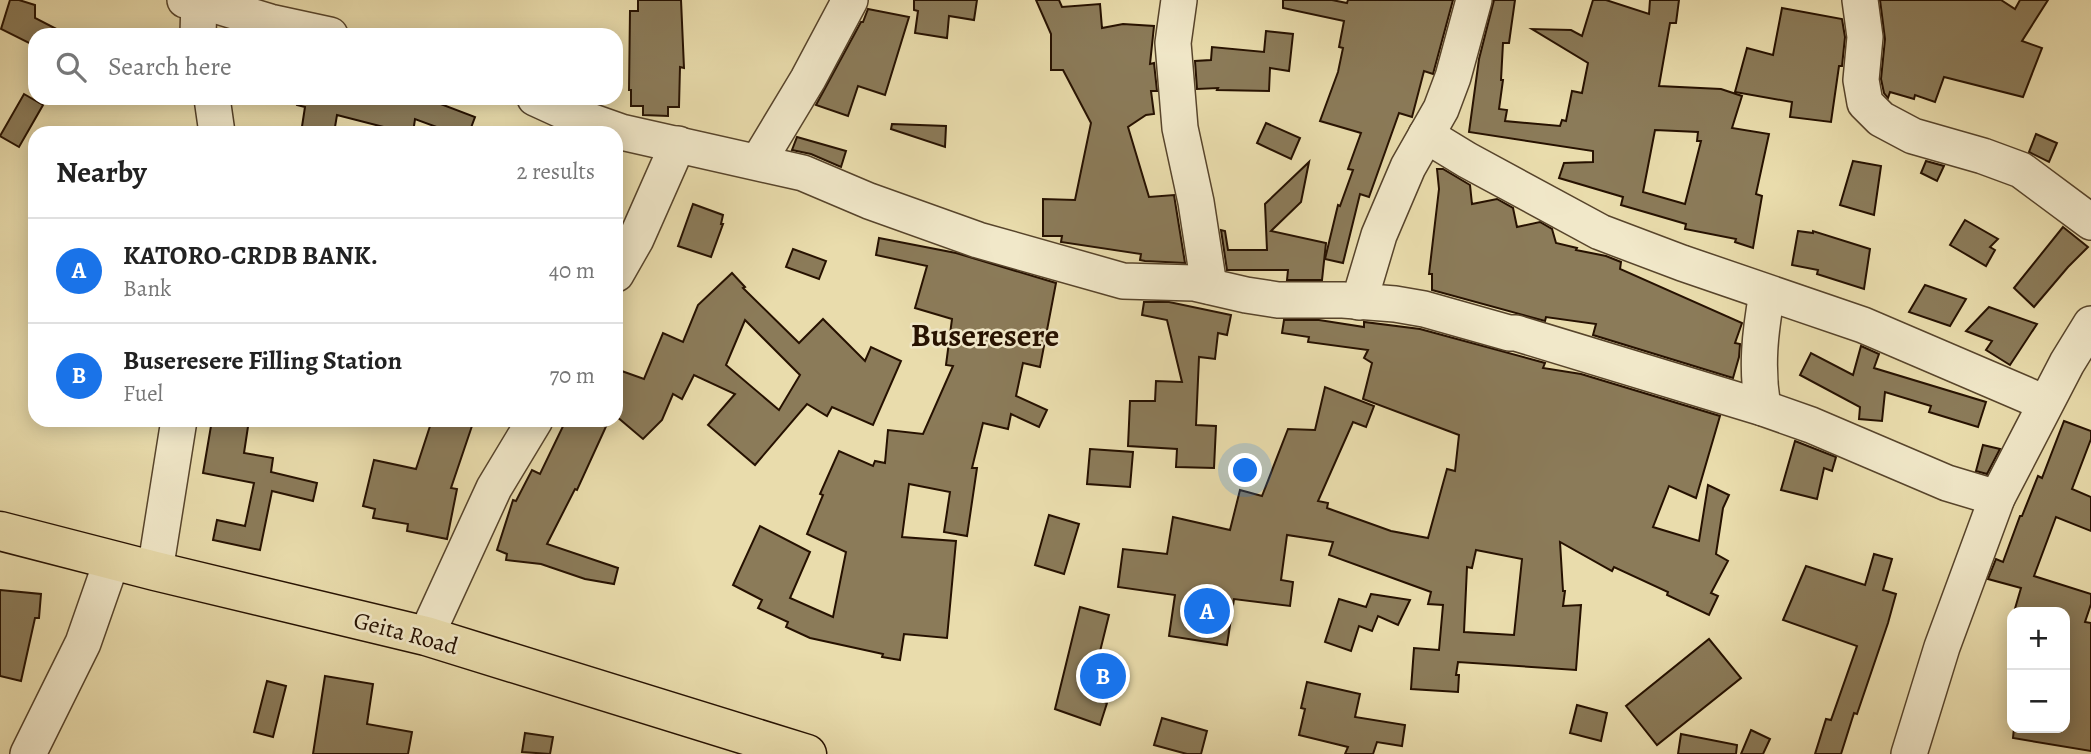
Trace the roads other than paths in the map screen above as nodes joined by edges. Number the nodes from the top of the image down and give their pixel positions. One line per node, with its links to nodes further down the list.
1 (185, 0): 2 (street)
2 (198, 0): 7 (street); 8 (street)
3 (850, 0): 16 (street)
4 (1179, 0): 19 (street)
5 (1474, 0): 14 (street)
6 (1860, 0): 17 (street)
7 (198, 28)
8 (298, 28)
9 (213, 105): 11 (street)
10 (550, 105): 12 (street)
11 (216, 126)
12 (604, 126)
13 (623, 132): 15 (street)
14 (1426, 135): 20 (street); 21 (street)
15 (678, 144): 16 (street); 18 (street)
16 (758, 162): 19 (street)
17 (2091, 222)
18 (623, 262)
19 (1209, 286): 21 (street)
20 (1767, 293): 23 (street); 24 (street)
21 (1359, 302): 24 (street)
22 (2091, 324): 23 (street)
23 (2045, 404): 27 (street)
24 (1763, 408): 27 (street)
25 (178, 427): 30 (street)
26 (531, 427): 31 (street)
27 (1997, 498): 34 (street)
28 (0, 531): 29 (highway, Geita Road)
29 (112, 560): 30 (highway, Geita Road); 32 (street)
30 (155, 571): 31 (highway, Geita Road)
31 (426, 636): 33 (highway, Geita Road)
32 (28, 754)
33 (807, 754)
34 (1909, 754)

